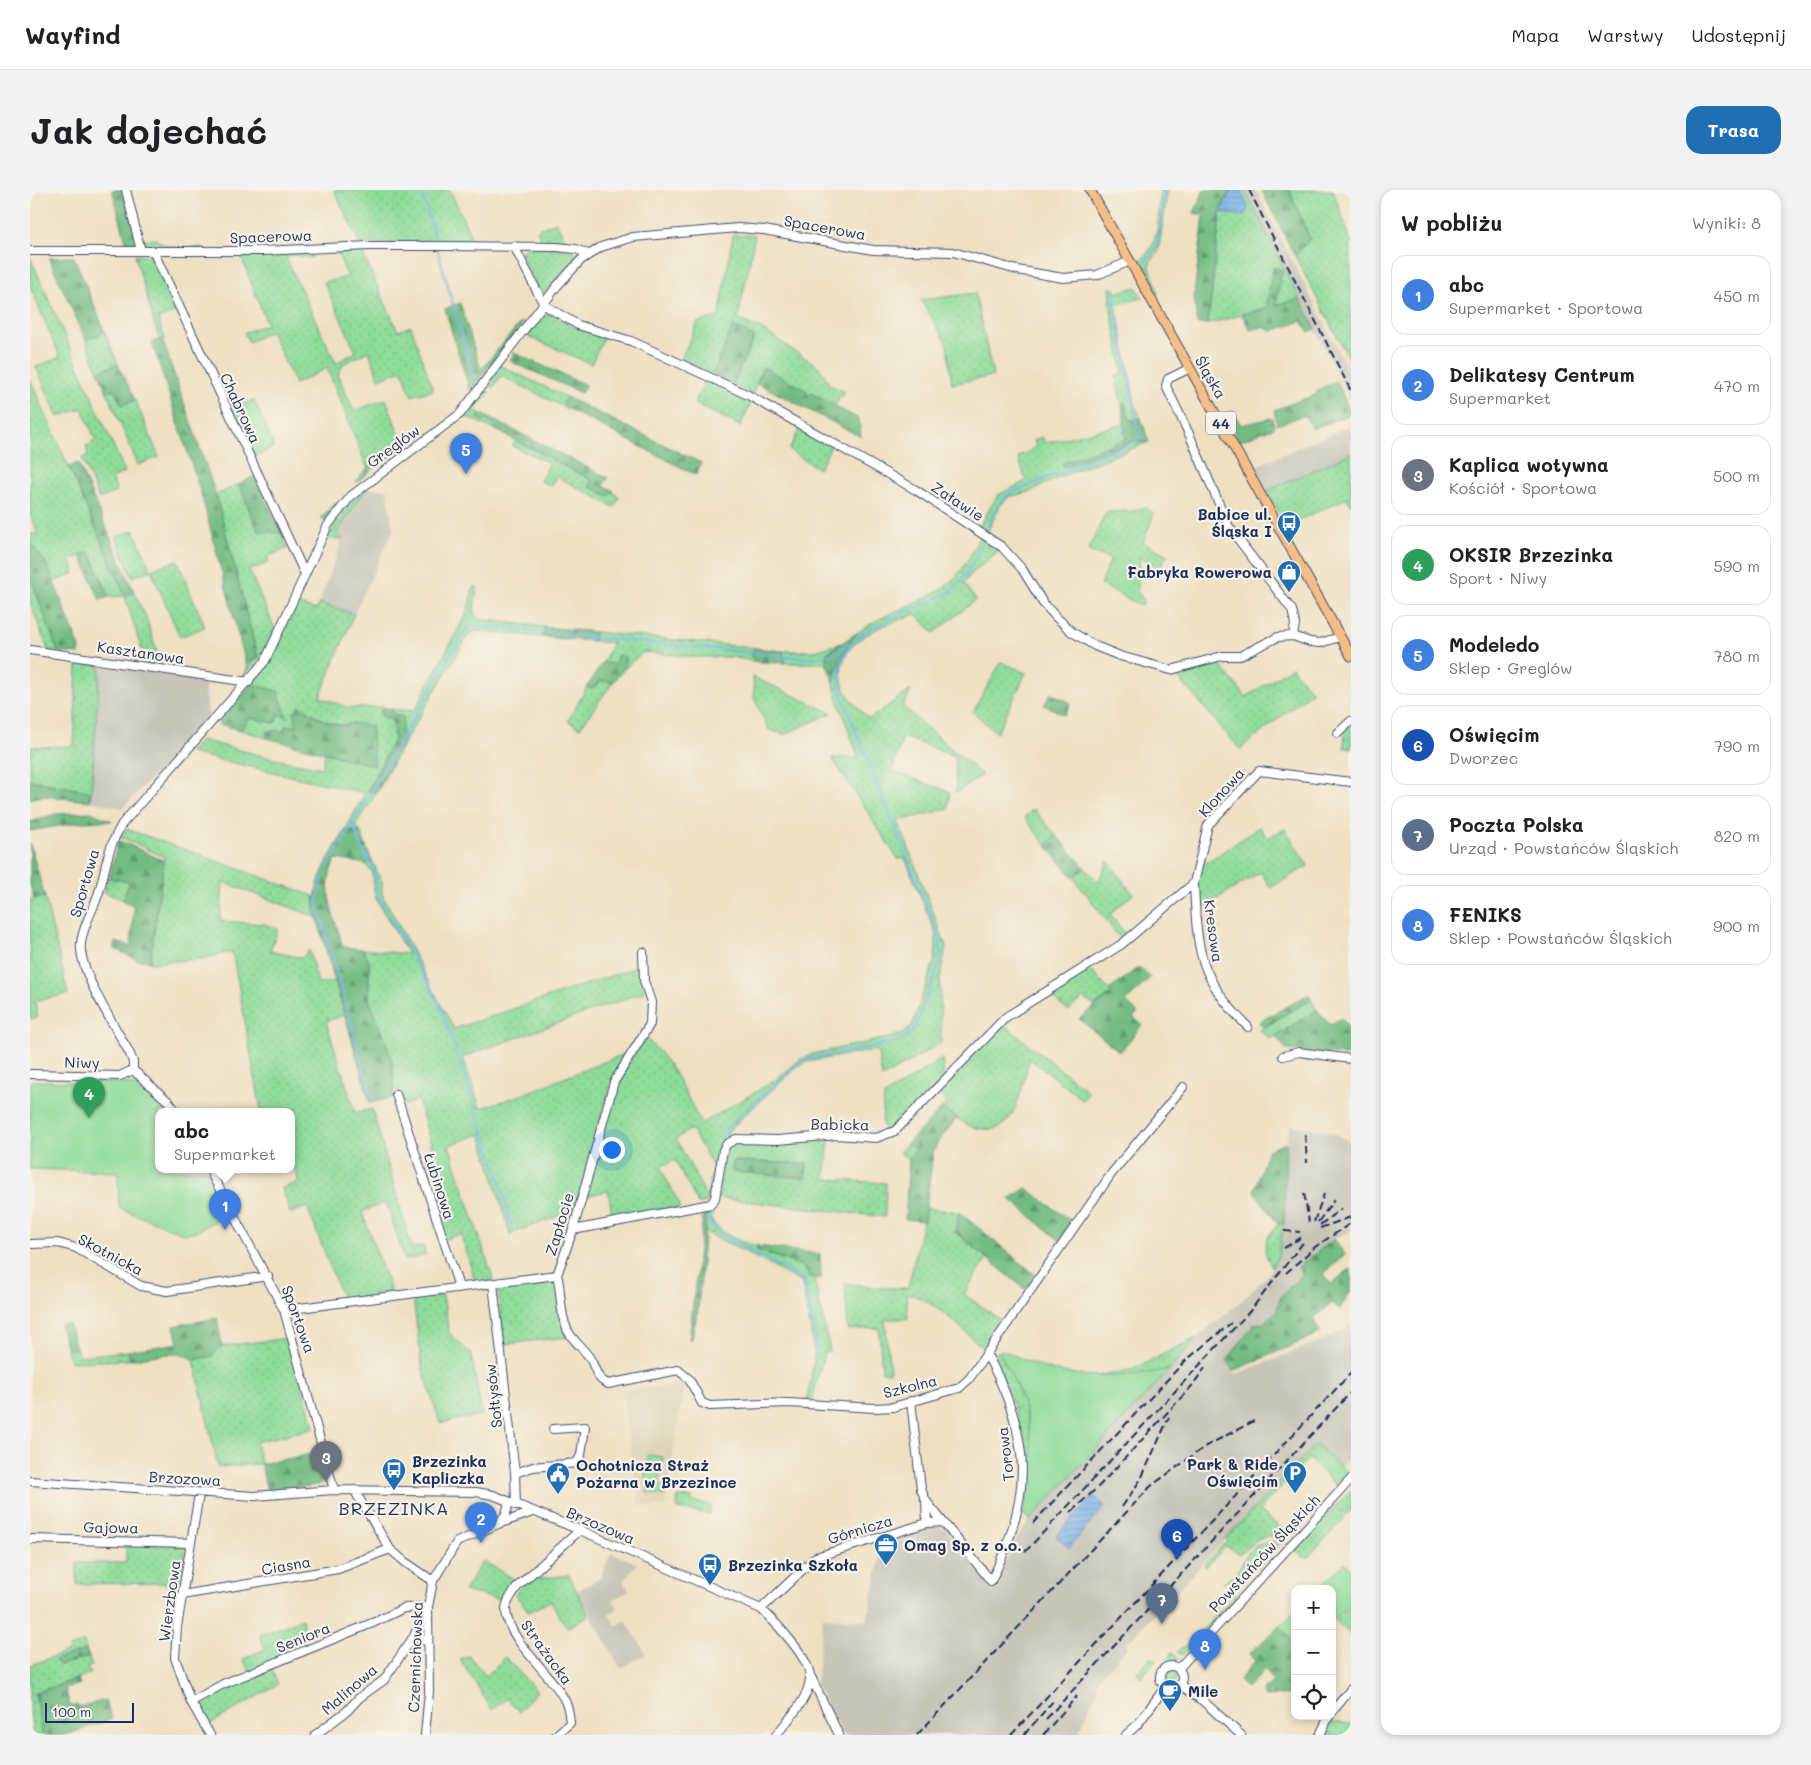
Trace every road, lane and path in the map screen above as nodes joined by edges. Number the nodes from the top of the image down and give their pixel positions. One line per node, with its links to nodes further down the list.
1 (126, 190): 5 (street)
2 (1090, 190): 8 (main road, Śląska / 44)
3 (514, 246): 6 (street, Spacerowa); 7 (street, Spacerowa); 9 (street)
4 (30, 251): 5 (street, Spacerowa)
5 (141, 251): 6 (street, Spacerowa)
6 (154, 253): 11 (street, Chabrowa)
7 (588, 254): 8 (street, Spacerowa); 9 (street, Greglów)
8 (1130, 261): 10 (main road, Śląska / 44)
9 (544, 305): 11 (street, Greglów); 12 (street, Załawie)
10 (1190, 368): 12 (street); 13 (main road, Śląska / 44)
11 (305, 574): 16 (street, Greglów)
12 (1292, 636): 13 (street, Załawie)
13 (1340, 637): 15 (main road, Śląska / 44)
14 (30, 650): 16 (street, Kasztanowa)
15 (1351, 656)
16 (249, 682): 25 (street, Sportowa)
17 (1351, 721): 18 (street)
18 (1338, 733)
19 (1351, 782): 20 (street, Klonowa)
20 (1194, 884): 22 (street, Kresowa); 31 (street, Babicka)
21 (643, 952): 31 (street, Zapłocie)
22 (1248, 1027)
23 (1283, 1056): 24 (street)
24 (1351, 1059)
25 (133, 1070): 26 (street, Niwy); 29 (street)
26 (30, 1074)
27 (1183, 1087): 38 (street, Szkolna)
28 (396, 1094): 36 (street, Łubinowa)
29 (173, 1108)
30 (211, 1173): 34 (street, Sportowa)
31 (573, 1230): 33 (street, Zapłocie)
32 (30, 1244): 34 (street, Skotnicka)
33 (557, 1275): 35 (street, Zapłocie); 39 (street, Szkolna)
34 (268, 1276): 37 (street, Sportowa)
35 (493, 1284): 36 (street, Zapłocie); 41 (street, Sołtysów)
36 (459, 1287): 37 (street, Zapłocie)
37 (284, 1310): 44 (street, Sportowa)
38 (986, 1353): 39 (street, Szkolna); 50 (street, Torowa)
39 (911, 1401): 47 (street)
40 (553, 1429): 41 (street)
41 (515, 1473): 48 (street, Sołtysów)
42 (1351, 1479): 65 (street, Powstańców Śląskich)
43 (30, 1482): 46 (street, Brzozowa)
44 (334, 1490): 45 (street, Brzozowa); 46 (street, Brzozowa)
45 (354, 1490): 48 (street, Brzozowa); 58 (street)
46 (199, 1494): 57 (street, Wierzbowa)
47 (926, 1501): 50 (street); 52 (street)
48 (512, 1503): 49 (street, Brzozowa); 51 (street)
49 (533, 1512): 51 (street, Czernichowska); 53 (street, Brzozowa)
50 (943, 1522): 52 (street, Górnicza)
51 (498, 1524): 59 (street, Czernichowska)
52 (927, 1524): 62 (street, Górnicza)
53 (567, 1525): 54 (street, Brzozowa); 56 (street)
54 (580, 1530): 56 (street, Strażacka); 62 (street, Brzozowa)
55 (30, 1539): 57 (street, Gajowa)
56 (567, 1542): 76 (street, Strażacka)
57 (191, 1543): 60 (street, Wierzbowa)
58 (390, 1549): 59 (street); 60 (street, Ciasna)
59 (433, 1581): 61 (street, Czernichowska)
60 (182, 1595): 70 (street, Wierzbowa)
61 (428, 1607): 63 (street, Malinowa); 64 (street, Czernichowska); 70 (street, Seniora)
62 (761, 1609): 66 (street, Brzozowa)
63 (414, 1636): 64 (street); 74 (street, Malinowa)
64 (428, 1642): 75 (street, Czernichowska)
65 (1178, 1669): 67 (street); 68 (street)
66 (810, 1677): 77 (street); 78 (street, Brzozowa)
67 (1179, 1684): 68 (street); 80 (street)
68 (1166, 1686): 79 (street)
69 (1351, 1689): 71 (street)
70 (191, 1702): 73 (street, Wierzbowa)
71 (1336, 1707)
72 (1327, 1720): 81 (street)
73 (210, 1735)
74 (315, 1735)
75 (425, 1735)
76 (556, 1735)
77 (776, 1735)
78 (839, 1735)
79 (1126, 1735)
80 (1240, 1735)
81 (1320, 1735)

